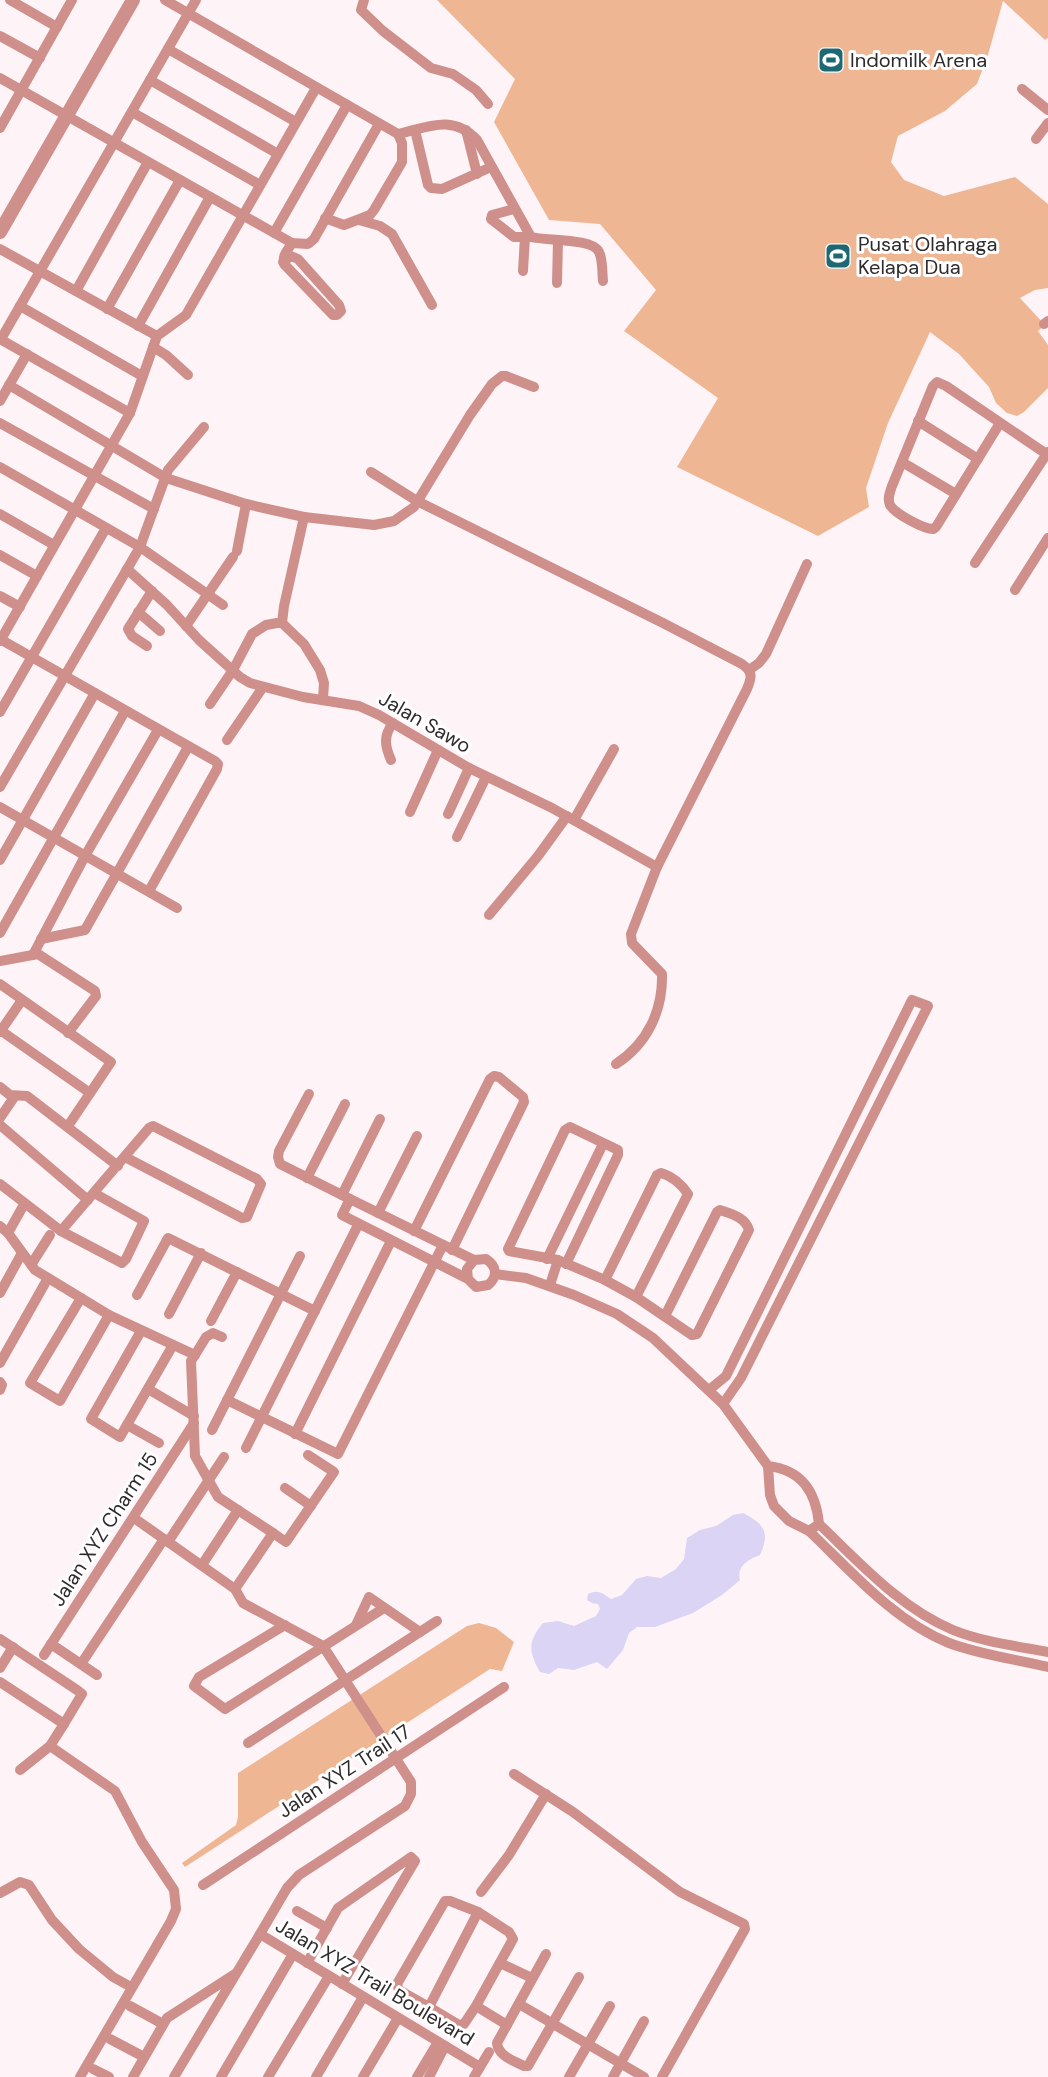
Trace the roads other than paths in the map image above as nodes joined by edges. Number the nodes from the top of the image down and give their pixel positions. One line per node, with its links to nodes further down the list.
1 (10, 0): 8 (street)
2 (72, 0): 8 (street)
3 (133, 0): 21 (street)
4 (165, 0): 7 (street)
5 (196, 0): 7 (street)
6 (364, 0): 17 (street)
7 (188, 14): 10 (street); 14 (street)
8 (57, 27): 11 (street)
9 (0, 36): 11 (street)
10 (168, 49): 13 (street); 23 (street)
11 (40, 58): 16 (street)
12 (0, 78): 16 (street)
13 (150, 80): 20 (street); 31 (street)
14 (316, 87): 18 (street); 23 (street)
15 (1022, 89): 19 (street)
16 (21, 90): 21 (street); 22 (street)
17 (488, 104)
18 (347, 105): 25 (street); 43 (street)
19 (1048, 110)
20 (132, 112): 30 (street); 36 (street)
21 (66, 116): 30 (street); 42 (street)
22 (1, 122)
23 (296, 122): 31 (street)
24 (1048, 123): 29 (street)
25 (379, 124): 28 (street); 40 (street)
26 (416, 130): 27 (street); 28 (street); 34 (street)
27 (466, 130): 33 (street); 34 (street)
28 (398, 134): 41 (street)
29 (1036, 139)
30 (114, 143): 32 (street); 50 (street)
31 (278, 154): 36 (street)
32 (148, 162): 35 (street); 55 (street)
33 (491, 167): 34 (street); 38 (street)
34 (477, 174)
35 (180, 180): 37 (street); 58 (street)
36 (260, 184): 39 (street)
37 (210, 197): 39 (street); 59 (street)
38 (514, 209): 44 (street); 44 (street)
39 (242, 215): 43 (street); 61 (street)
40 (325, 218): 41 (street); 46 (street)
41 (359, 220): 56 (street)
42 (0, 232)
43 (274, 233): 46 (street)
44 (528, 237): 45 (street); 49 (street)
45 (558, 241): 51 (street); 53 (street)
46 (292, 243): 48 (street)
47 (0, 249): 50 (street)
48 (283, 262): 52 (street); 54 (street)
49 (523, 271)
50 (40, 272): 55 (street); 57 (street)
51 (603, 280)
52 (317, 281): 54 (street); 54 (street)
53 (557, 283)
54 (307, 289)
55 (76, 291): 58 (street)
56 (432, 305)
57 (20, 306): 60 (street); 64 (street)
58 (107, 309): 59 (street)
59 (138, 326): 61 (street)
60 (1, 339): 62 (street)
61 (155, 342): 63 (street); 64 (street)
62 (27, 354): 65 (street); 68 (street)
63 (188, 375)
64 (142, 376): 68 (street)
65 (9, 385): 67 (street); 73 (street)
66 (534, 387): 82 (street)
67 (0, 400)
68 (130, 412): 73 (street)
69 (918, 421): 71 (street); 75 (street); 76 (street)
70 (0, 423): 79 (street)
71 (1000, 423): 74 (street); 75 (street)
72 (204, 427): 80 (street)
73 (111, 446): 79 (street); 80 (street)
74 (1048, 454): 94 (street)
75 (978, 459): 81 (street)
76 (902, 462): 81 (street); 81 (street)
77 (0, 467): 85 (street)
78 (371, 472): 82 (street)
79 (94, 476): 84 (street); 85 (street)
80 (166, 478): 83 (street); 84 (street)
81 (956, 494)
82 (417, 501): 87 (street); 112 (street)
83 (246, 504): 87 (street); 101 (street)
84 (154, 509): 91 (street)
85 (74, 510): 88 (street); 90 (street)
86 (0, 514): 90 (street)
87 (303, 517): 105 (street)
88 (106, 528): 91 (street); 110 (street)
89 (1048, 538): 92 (street)
90 (54, 545): 97 (street)
91 (140, 547): 96 (street); 101 (street)
92 (1045, 550): 98 (street)
93 (0, 555): 97 (street)
94 (975, 563)
95 (807, 564): 112 (street)
96 (127, 569): 99 (street, Jalan Sawo); 113 (street)
97 (37, 576): 103 (street)
98 (1015, 590)
99 (152, 591): 104 (street); 106 (street, Jalan Sawo)
100 (0, 596): 103 (street)
101 (208, 596): 102 (street); 106 (street)
102 (223, 605)
103 (20, 607): 108 (street)
104 (138, 612): 107 (street); 109 (street)
105 (282, 623): 111 (street); 116 (street)
106 (186, 626): 111 (street, Jalan Sawo)
107 (160, 631)
108 (0, 640): 110 (street)
109 (147, 646)
110 (31, 657): 113 (street); 119 (street)
111 (233, 669): 114 (street, Jalan Sawo); 117 (street)
112 (749, 670): 139 (street)
113 (63, 675): 115 (street); 129 (street)
114 (263, 687): 116 (street, Jalan Sawo); 122 (street)
115 (95, 693): 118 (street); 134 (street)
116 (323, 699): 120 (street, Jalan Sawo)
117 (210, 704)
118 (125, 711): 121 (street); 136 (street)
119 (0, 712)
120 (393, 723): 125 (street, Jalan Sawo); 126 (street)
121 (158, 730): 123 (street); 137 (street)
122 (227, 740)
123 (188, 747): 140 (street); 141 (street)
124 (614, 749): 133 (street)
125 (438, 750): 127 (street, Jalan Sawo); 131 (street)
126 (391, 760)
127 (469, 768): 128 (street, Jalan Sawo); 132 (street)
128 (486, 777): 133 (street, Jalan Sawo); 135 (street)
129 (0, 787)
130 (0, 807): 134 (street)
131 (410, 812)
132 (448, 814)
133 (570, 818): 139 (street, Jalan Sawo); 143 (street)
134 (23, 820): 136 (street); 138 (street)
135 (457, 837)
136 (54, 838): 137 (street); 144 (street)
137 (85, 856): 140 (street); 145 (street)
138 (1, 857)
139 (657, 867): 152 (street)
140 (117, 874): 141 (street); 145 (street)
141 (149, 891): 142 (street)
142 (177, 908)
143 (489, 915)
144 (0, 933)
145 (41, 939): 146 (street)
146 (34, 953): 147 (street); 151 (street)
147 (0, 961)
148 (0, 984): 149 (street)
149 (22, 1000): 150 (street); 151 (street)
150 (0, 1031): 154 (street)
151 (69, 1033): 154 (street)
152 (616, 1064)
153 (0, 1087): 156 (street)
154 (90, 1093): 161 (street)
155 (309, 1094): 165 (street)
156 (15, 1096): 158 (street); 161 (street)
157 (345, 1104): 165 (street)
158 (0, 1118)
159 (380, 1119): 168 (street)
160 (0, 1125): 167 (street)
161 (68, 1126): 164 (street)
162 (417, 1136): 170 (street)
163 (603, 1144): 182 (street); 182 (street); 182 (street)
164 (122, 1161): 164 (street); 167 (street)
165 (307, 1178): 168 (street)
166 (0, 1184): 173 (street)
167 (91, 1196): 173 (street); 173 (street)
168 (346, 1197): 170 (street); 171 (street)
169 (22, 1208): 172 (street)
170 (378, 1213): 174 (street)
171 (358, 1225): 176 (street); 196 (street)
172 (4, 1229): 178 (street)
173 (61, 1231)
174 (414, 1231): 177 (street); 177 (street)
175 (50, 1235): 184 (street)
176 (392, 1241): 183 (street); 218 (street)
177 (447, 1247): 181 (street); 183 (street)
178 (22, 1253): 184 (street); 191 (street)
179 (201, 1253): 185 (street); 193 (street); 197 (street)
180 (300, 1256): 192 (street)
181 (474, 1260): 186 (street); 188 (street)
182 (557, 1261): 189 (street); 190 (street)
183 (434, 1262): 188 (street); 218 (street)
184 (32, 1265): 187 (street)
185 (237, 1272): 192 (street); 200 (street)
186 (495, 1274): 188 (street); 190 (street)
187 (48, 1278): 195 (street); 205 (street)
188 (468, 1279)
189 (605, 1280): 194 (street); 194 (street)
190 (550, 1285): 211 (street)
191 (0, 1293)
192 (281, 1294): 196 (street); 212 (street)
193 (137, 1295)
194 (636, 1297): 199 (street)
195 (81, 1298): 198 (street); 198 (street)
196 (315, 1311): 214 (street)
197 (169, 1314)
198 (109, 1316): 201 (street)
199 (665, 1316): 199 (street)
200 (212, 1321)
201 (141, 1330): 203 (street); 216 (street)
202 (222, 1337): 204 (street)
203 (173, 1345): 204 (street); 209 (street)
204 (195, 1355): 215 (street)
205 (0, 1363)
206 (729, 1371): 207 (street); 207 (street); 211 (street)
207 (741, 1378): 213 (street)
208 (0, 1382): 210 (street)
209 (148, 1389): 215 (street); 216 (street)
210 (0, 1390)
211 (709, 1390): 213 (street)
212 (227, 1400): 214 (street); 217 (street)
213 (723, 1404): 223 (street)
214 (262, 1417): 218 (street); 220 (street)
215 (194, 1420): 224 (street); 228 (street, Jalan XYZ Charm 15)
216 (127, 1425): 219 (street)
217 (212, 1430)
218 (295, 1434)
219 (159, 1443)
220 (246, 1448)
221 (308, 1455): 226 (street)
222 (224, 1457): 224 (street)
223 (768, 1466): 229 (street); 230 (street)
224 (209, 1480): 227 (street); 232 (street)
225 (285, 1488): 226 (street)
226 (311, 1506): 231 (street)
227 (238, 1510): 231 (street); 233 (street)
228 (134, 1518): 232 (street); 241 (street, Jalan XYZ Charm 15)
229 (819, 1524): 230 (street); 244 (street)
230 (809, 1531): 247 (street)
231 (273, 1533): 234 (street)
232 (166, 1540): 233 (street); 246 (street)
233 (202, 1565): 234 (street)
234 (236, 1589): 237 (street)
235 (384, 1608): 238 (street); 238 (street); 239 (street)
236 (437, 1621): 239 (street)
237 (285, 1625): 242 (street); 242 (street)
238 (356, 1625): 242 (street)
239 (420, 1632): 250 (street)
240 (0, 1639): 243 (street)
241 (51, 1644): 245 (street, Jalan XYZ Charm 15); 246 (street)
242 (323, 1646): 250 (street, Jalan XYZ Trail Boulevard)
243 (13, 1647): 248 (street); 253 (street)
244 (1048, 1652)
245 (44, 1655)
246 (81, 1664): 249 (street)
247 (1048, 1667)
248 (0, 1668)
249 (97, 1675)
250 (345, 1680): 254 (street); 256 (street, Jalan XYZ Trail Boulevard)
251 (0, 1682): 253 (street)
252 (504, 1688): 256 (street, Jalan XYZ Trail 17)
253 (64, 1724): 255 (street)
254 (248, 1743)
255 (50, 1746): 257 (street); 276 (street)
256 (396, 1759): 260 (street, Jalan XYZ Trail 17); 266 (street, Jalan XYZ Trail Boulevard)
257 (20, 1770)
258 (514, 1774): 259 (street)
259 (546, 1794): 261 (street); 310 (street)
260 (203, 1885)
261 (481, 1892)
262 (0, 1893): 276 (street)
263 (297, 1911): 265 (street)
264 (478, 1912): 270 (street); 282 (street); 282 (street)
265 (327, 1928): 269 (street); 275 (street)
266 (260, 1934): 267 (street, Jalan XYZ Trail Boulevard); 271 (street)
267 (293, 1954): 269 (street, Jalan XYZ Trail Boulevard); 300 (street)
268 (546, 1954): 274 (street)
269 (307, 1963): 272 (street, Jalan XYZ Trail Boulevard)
270 (500, 1963): 274 (street); 280 (street)
271 (237, 1972): 286 (street); 299 (street)
272 (329, 1976): 275 (street, Jalan XYZ Trail Boulevard); 301 (street)
273 (579, 1977): 285 (street)
274 (532, 1978): 278 (street)
275 (342, 1984): 277 (street, Jalan XYZ Trail Boulevard)
276 (131, 1987): 296 (street)
277 (363, 1997): 283 (street, Jalan XYZ Trail Boulevard); 302 (street)
278 (519, 2004): 285 (street); 287 (street)
279 (130, 2006): 286 (street)
280 (476, 2006): 282 (street); 287 (street)
281 (610, 2006): 290 (street)
282 (429, 2007)
283 (398, 2018): 289 (street, Jalan XYZ Trail Boulevard); 303 (street)
284 (644, 2021): 293 (street)
285 (552, 2023): 287 (street); 290 (street)
286 (163, 2024): 292 (street)
287 (507, 2025)
288 (110, 2039): 292 (street)
289 (442, 2044): 294 (street, Jalan XYZ Trail Boulevard); 304 (street); 305 (street)
290 (589, 2044): 293 (street); 307 (street)
291 (489, 2052): 294 (street)
292 (144, 2057): 298 (street)
293 (621, 2063): 308 (street); 309 (street)
294 (480, 2067): 306 (street)
295 (93, 2069): 297 (street)
296 (80, 2077)
297 (109, 2077)
298 (133, 2077)
299 (174, 2077)
300 (221, 2077)
301 (268, 2077)
302 (316, 2077)
303 (363, 2077)
304 (417, 2077)
305 (429, 2077)
306 (474, 2077)
307 (569, 2077)
308 (613, 2077)
309 (644, 2077)
310 (662, 2077)

